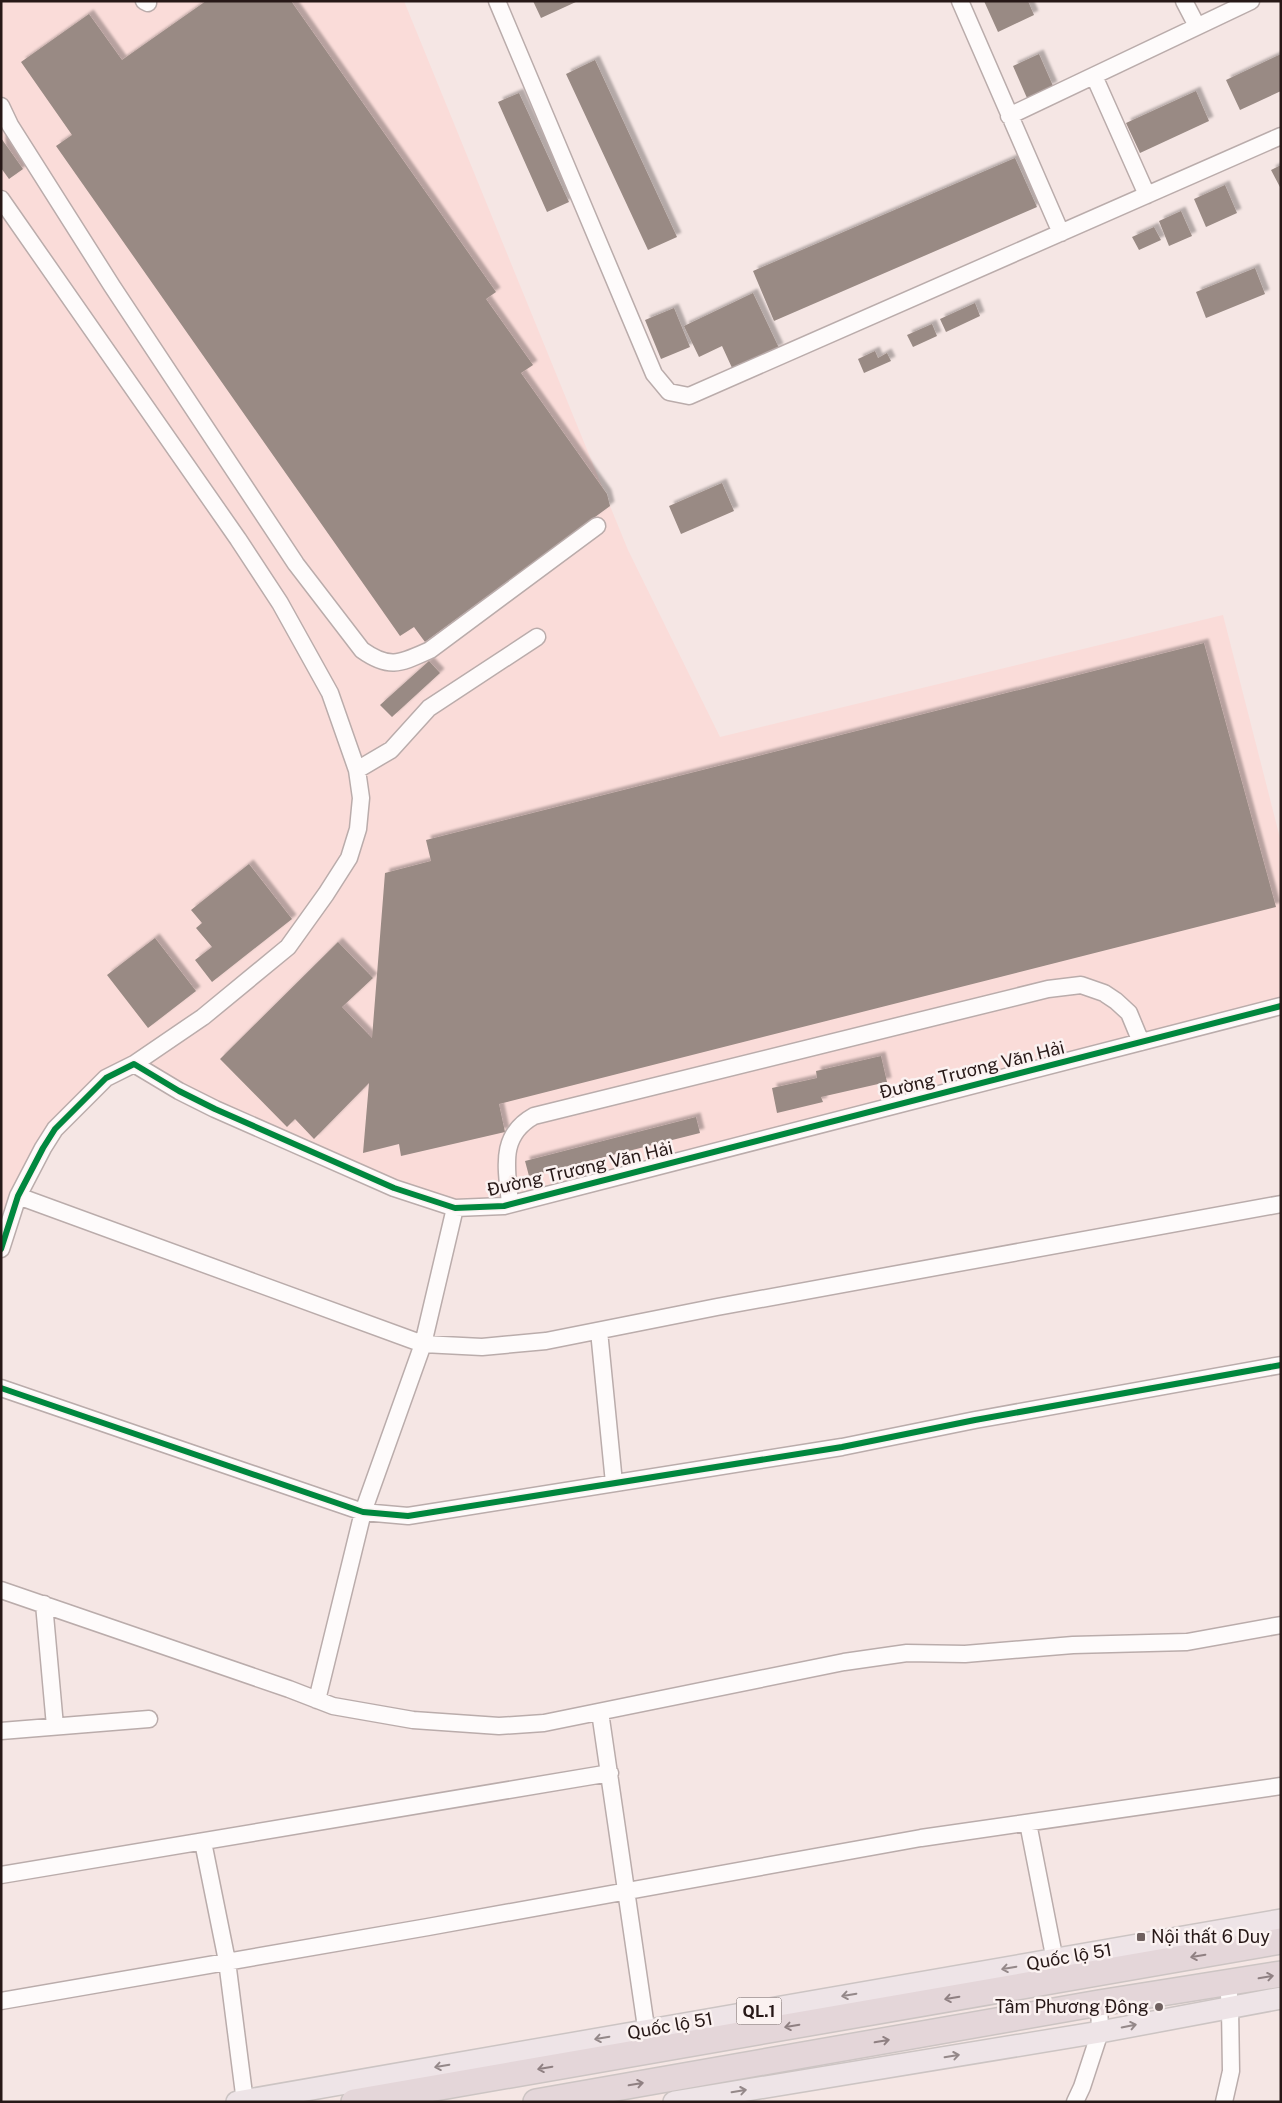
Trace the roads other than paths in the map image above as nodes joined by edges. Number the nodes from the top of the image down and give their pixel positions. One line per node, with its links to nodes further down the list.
1 (497, 1): 12 (street)
2 (960, 1): 8 (street)
3 (1184, 1): 5 (street)
4 (1251, 1): 5 (street)
5 (1197, 26): 6 (street)
6 (1094, 76): 8 (street); 10 (street)
7 (1, 106): 13 (street)
8 (1010, 116): 12 (street)
9 (1281, 136): 10 (street)
10 (1147, 195): 12 (street)
11 (1, 200): 15 (street)
12 (1060, 233)
13 (597, 526)
14 (536, 637): 15 (street)
15 (357, 770): 18 (street)
16 (1281, 1006): 17 (street, Đường Trương Văn Hải)
17 (1141, 1042): 20 (street, Đường Trương Văn Hải); 20 (street)
18 (134, 1064): 19 (street); 22 (street, Đường Trương Văn Hải)
19 (18, 1196): 23 (street); 25 (street)
20 (510, 1204): 22 (street, Đường Trương Văn Hải)
21 (1281, 1204): 24 (street)
22 (455, 1208): 25 (street)
23 (1, 1249)
24 (600, 1331): 25 (street); 28 (street)
25 (423, 1344): 29 (street)
26 (1281, 1365): 28 (street)
27 (1, 1388): 29 (street)
28 (614, 1483): 29 (street)
29 (363, 1512): 33 (street)
30 (1, 1590): 31 (street)
31 (44, 1604): 33 (street); 36 (street)
32 (1281, 1625): 34 (street)
33 (317, 1700): 34 (street)
34 (600, 1712): 38 (street)
35 (149, 1719): 36 (street)
36 (55, 1726): 37 (street)
37 (1, 1731)
38 (610, 1773): 41 (street); 43 (street)
39 (1281, 1786): 40 (street)
40 (1028, 1823): 43 (street); 47 (street)
41 (203, 1842): 42 (street); 46 (street)
42 (1, 1875)
43 (627, 1890): 46 (street); 54 (street)
44 (1281, 1920): 47 (main road, Quốc lộ 51 / QL.1)
45 (1281, 1941): 47 (highway, Quốc lộ 51 / QL.1, one-way to 47)
46 (227, 1961): 51 (street); 55 (street)
47 (1056, 1970): 54 (highway, Quốc lộ 51 / QL.1, one-way to 54)
48 (1281, 1974): 49 (highway, one-way to 48)
49 (1229, 1995): 50 (main road); 52 (highway); 53 (main road, one-way to 49); 60 (street)
50 (1281, 1998)
51 (1, 2000)
52 (1098, 2003): 53 (street); 57 (highway, one-way to 52)
53 (1100, 2032): 58 (main road, one-way to 53); 59 (street)
54 (648, 2040): 55 (main road, Quốc lộ 51 / QL.1, one-way to 55); 56 (highway, Quốc lộ 51 / QL.1, one-way to 56)
55 (242, 2101)
56 (354, 2102)
57 (536, 2102)
58 (674, 2102)
59 (1075, 2102)
60 (1224, 2102)

